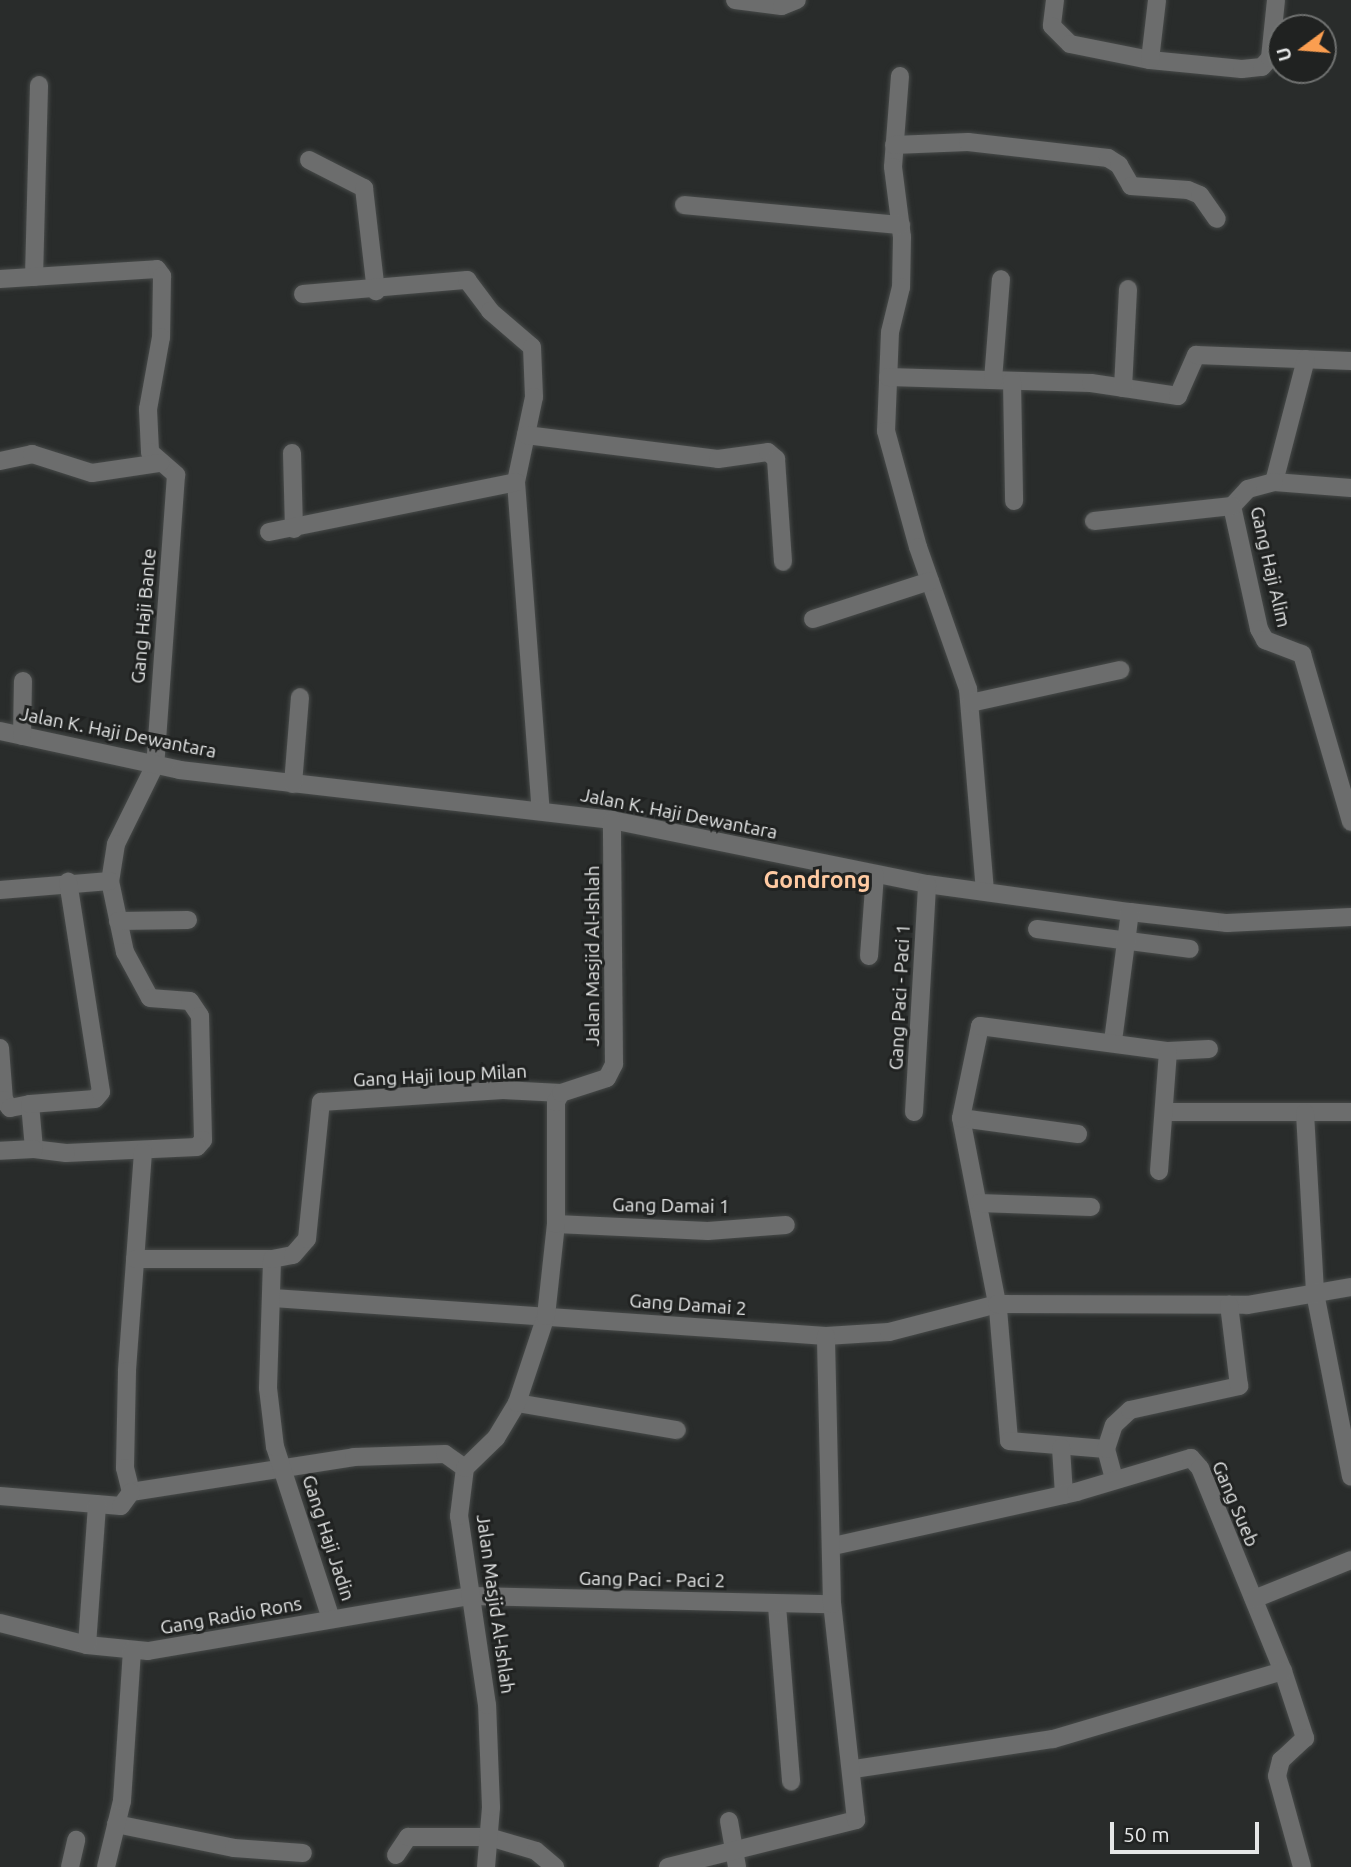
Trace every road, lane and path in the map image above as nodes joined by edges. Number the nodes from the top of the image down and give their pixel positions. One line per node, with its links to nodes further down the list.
1 (735, 0): 2 (street)
2 (797, 0)
3 (1055, 0): 6 (street)
4 (1157, 0): 6 (street)
5 (1276, 0): 6 (street)
6 (1150, 60)
7 (900, 76): 9 (street)
8 (39, 85): 14 (street)
9 (894, 145): 12 (street); 13 (street)
10 (309, 160): 18 (street)
11 (684, 205): 13 (street)
12 (1217, 219)
13 (901, 225): 22 (street)
14 (34, 277): 15 (street); 29 (street)
15 (0, 279)
16 (1001, 279): 23 (street)
17 (1128, 289): 25 (street)
18 (376, 291): 19 (street); 26 (street)
19 (303, 293)
20 (1306, 359): 21 (street); 25 (street); 31 (street)
21 (1351, 361)
22 (888, 377): 23 (street); 39 (street)
23 (993, 380): 24 (street)
24 (1012, 381): 25 (street); 33 (street)
25 (1123, 388)
26 (526, 435): 30 (street); 38 (street)
27 (292, 453): 36 (street)
28 (0, 461): 29 (street)
29 (167, 466): 47 (street, Gang Haji Bante)
30 (516, 482): 36 (street); 49 (street)
31 (1274, 482): 32 (street); 34 (street, Gang Haji Alim)
32 (1351, 488)
33 (1014, 501)
34 (1232, 506): 35 (street); 51 (street, Gang Haji Alim)
35 (1094, 521)
36 (294, 529): 37 (street)
37 (269, 532)
38 (783, 562)
39 (930, 581): 40 (street); 44 (street)
40 (813, 619)
41 (1120, 670): 44 (street)
42 (23, 681): 46 (street)
43 (300, 697): 48 (street)
44 (970, 703): 57 (street)
45 (0, 730): 46 (street, Jalan K. Haji Dewantara)
46 (22, 736): 47 (street, Jalan K. Haji Dewantara)
47 (155, 765): 48 (street, Jalan K. Haji Dewantara); 53 (street)
48 (293, 784): 49 (street, Jalan K. Haji Dewantara)
49 (541, 811): 50 (street, Jalan K. Haji Dewantara)
50 (612, 820): 52 (street, Jalan K. Haji Dewantara); 70 (street, Jalan Masjid Al-Ishlah)
51 (1351, 822)
52 (875, 874): 55 (street, Jalan K. Haji Dewantara); 65 (street)
53 (110, 881): 54 (street); 61 (street)
54 (68, 883): 56 (street); 71 (street)
55 (928, 884): 57 (street, Jalan K. Haji Dewantara); 72 (street, Gang Paci - Paci 1)
56 (0, 890)
57 (985, 891): 58 (street, Jalan K. Haji Dewantara)
58 (1130, 912): 59 (street, Jalan K. Haji Dewantara); 63 (street)
59 (1351, 917)
60 (188, 920): 61 (street)
61 (118, 921): 80 (street)
62 (1037, 929): 63 (street)
63 (1126, 941): 64 (street); 66 (street)
64 (1189, 949)
65 (869, 956)
66 (1113, 1041): 69 (street); 76 (street)
67 (0, 1048): 71 (street)
68 (1209, 1049): 69 (street)
69 (1168, 1051): 73 (street)
70 (561, 1093): 84 (street); 87 (street, Gang Haji Ioup Milan)
71 (30, 1104): 78 (street)
72 (914, 1112)
73 (1164, 1112): 75 (street); 81 (street)
74 (1351, 1112): 75 (street)
75 (1305, 1113): 89 (street)
76 (961, 1118): 77 (street); 82 (street)
77 (1078, 1134)
78 (34, 1149): 79 (street); 80 (street)
79 (0, 1152)
80 (143, 1152): 86 (street)
81 (1159, 1171)
82 (979, 1203): 83 (street); 91 (street)
83 (1091, 1207)
84 (556, 1224): 85 (street, Gang Damai 1); 93 (street)
85 (786, 1225)
86 (135, 1259): 87 (street); 103 (street)
87 (272, 1259): 90 (street, Gang Haji Jadin)
88 (1351, 1287): 89 (street, Gang Damai 2)
89 (1315, 1293): 92 (street, Gang Damai 2); 101 (street)
90 (273, 1298): 93 (street, Gang Damai 2); 100 (street, Gang Haji Jadin)
91 (997, 1304): 92 (street, Gang Damai 2); 94 (street, Gang Damai 2); 97 (street)
92 (1229, 1305): 98 (street)
93 (546, 1316): 94 (street, Gang Damai 2); 95 (street)
94 (826, 1336): 107 (street)
95 (517, 1403): 96 (street); 99 (street)
96 (677, 1430)
97 (1061, 1448): 98 (street); 104 (street)
98 (1106, 1449): 102 (street)
99 (465, 1468): 100 (street); 109 (street, Jalan Masjid Al-Ishlah)
100 (285, 1470): 103 (street); 113 (street, Gang Haji Jadin)
101 (1351, 1476)
102 (1114, 1479): 104 (street, Gang Sueb); 110 (street, Gang Sueb)
103 (131, 1492): 106 (street)
104 (1064, 1495): 107 (street, Gang Sueb)
105 (0, 1496): 106 (street)
106 (97, 1504): 115 (street)
107 (833, 1546): 111 (street)
108 (1351, 1560): 110 (street)
109 (470, 1596): 112 (street, Gang Paci - Paci 2); 113 (street, Gang Radio Rons); 122 (street, Jalan Masjid Al-Ishlah)
110 (1254, 1600): 117 (street, Gang Sueb)
111 (832, 1604): 112 (street, Gang Paci - Paci 2); 118 (street)
112 (777, 1605): 119 (street)
113 (331, 1619): 116 (street, Gang Radio Rons)
114 (0, 1623): 115 (street, Gang Radio Rons)
115 (88, 1645): 116 (street, Gang Radio Rons)
116 (132, 1650): 121 (street)
117 (1283, 1671): 118 (street); 133 (street, Gang Sueb)
118 (854, 1769): 124 (street)
119 (791, 1781)
120 (729, 1821): 124 (street)
121 (116, 1824): 125 (street); 128 (street)
122 (489, 1837): 126 (street); 129 (street, Jalan Masjid Al-Ishlah); 130 (street)
123 (76, 1840): 127 (street)
124 (734, 1849): 131 (street); 132 (street)
125 (303, 1853)
126 (396, 1855)
127 (70, 1867)
128 (106, 1867)
129 (486, 1867)
130 (555, 1867)
131 (668, 1867)
132 (737, 1867)
133 (1302, 1867)

